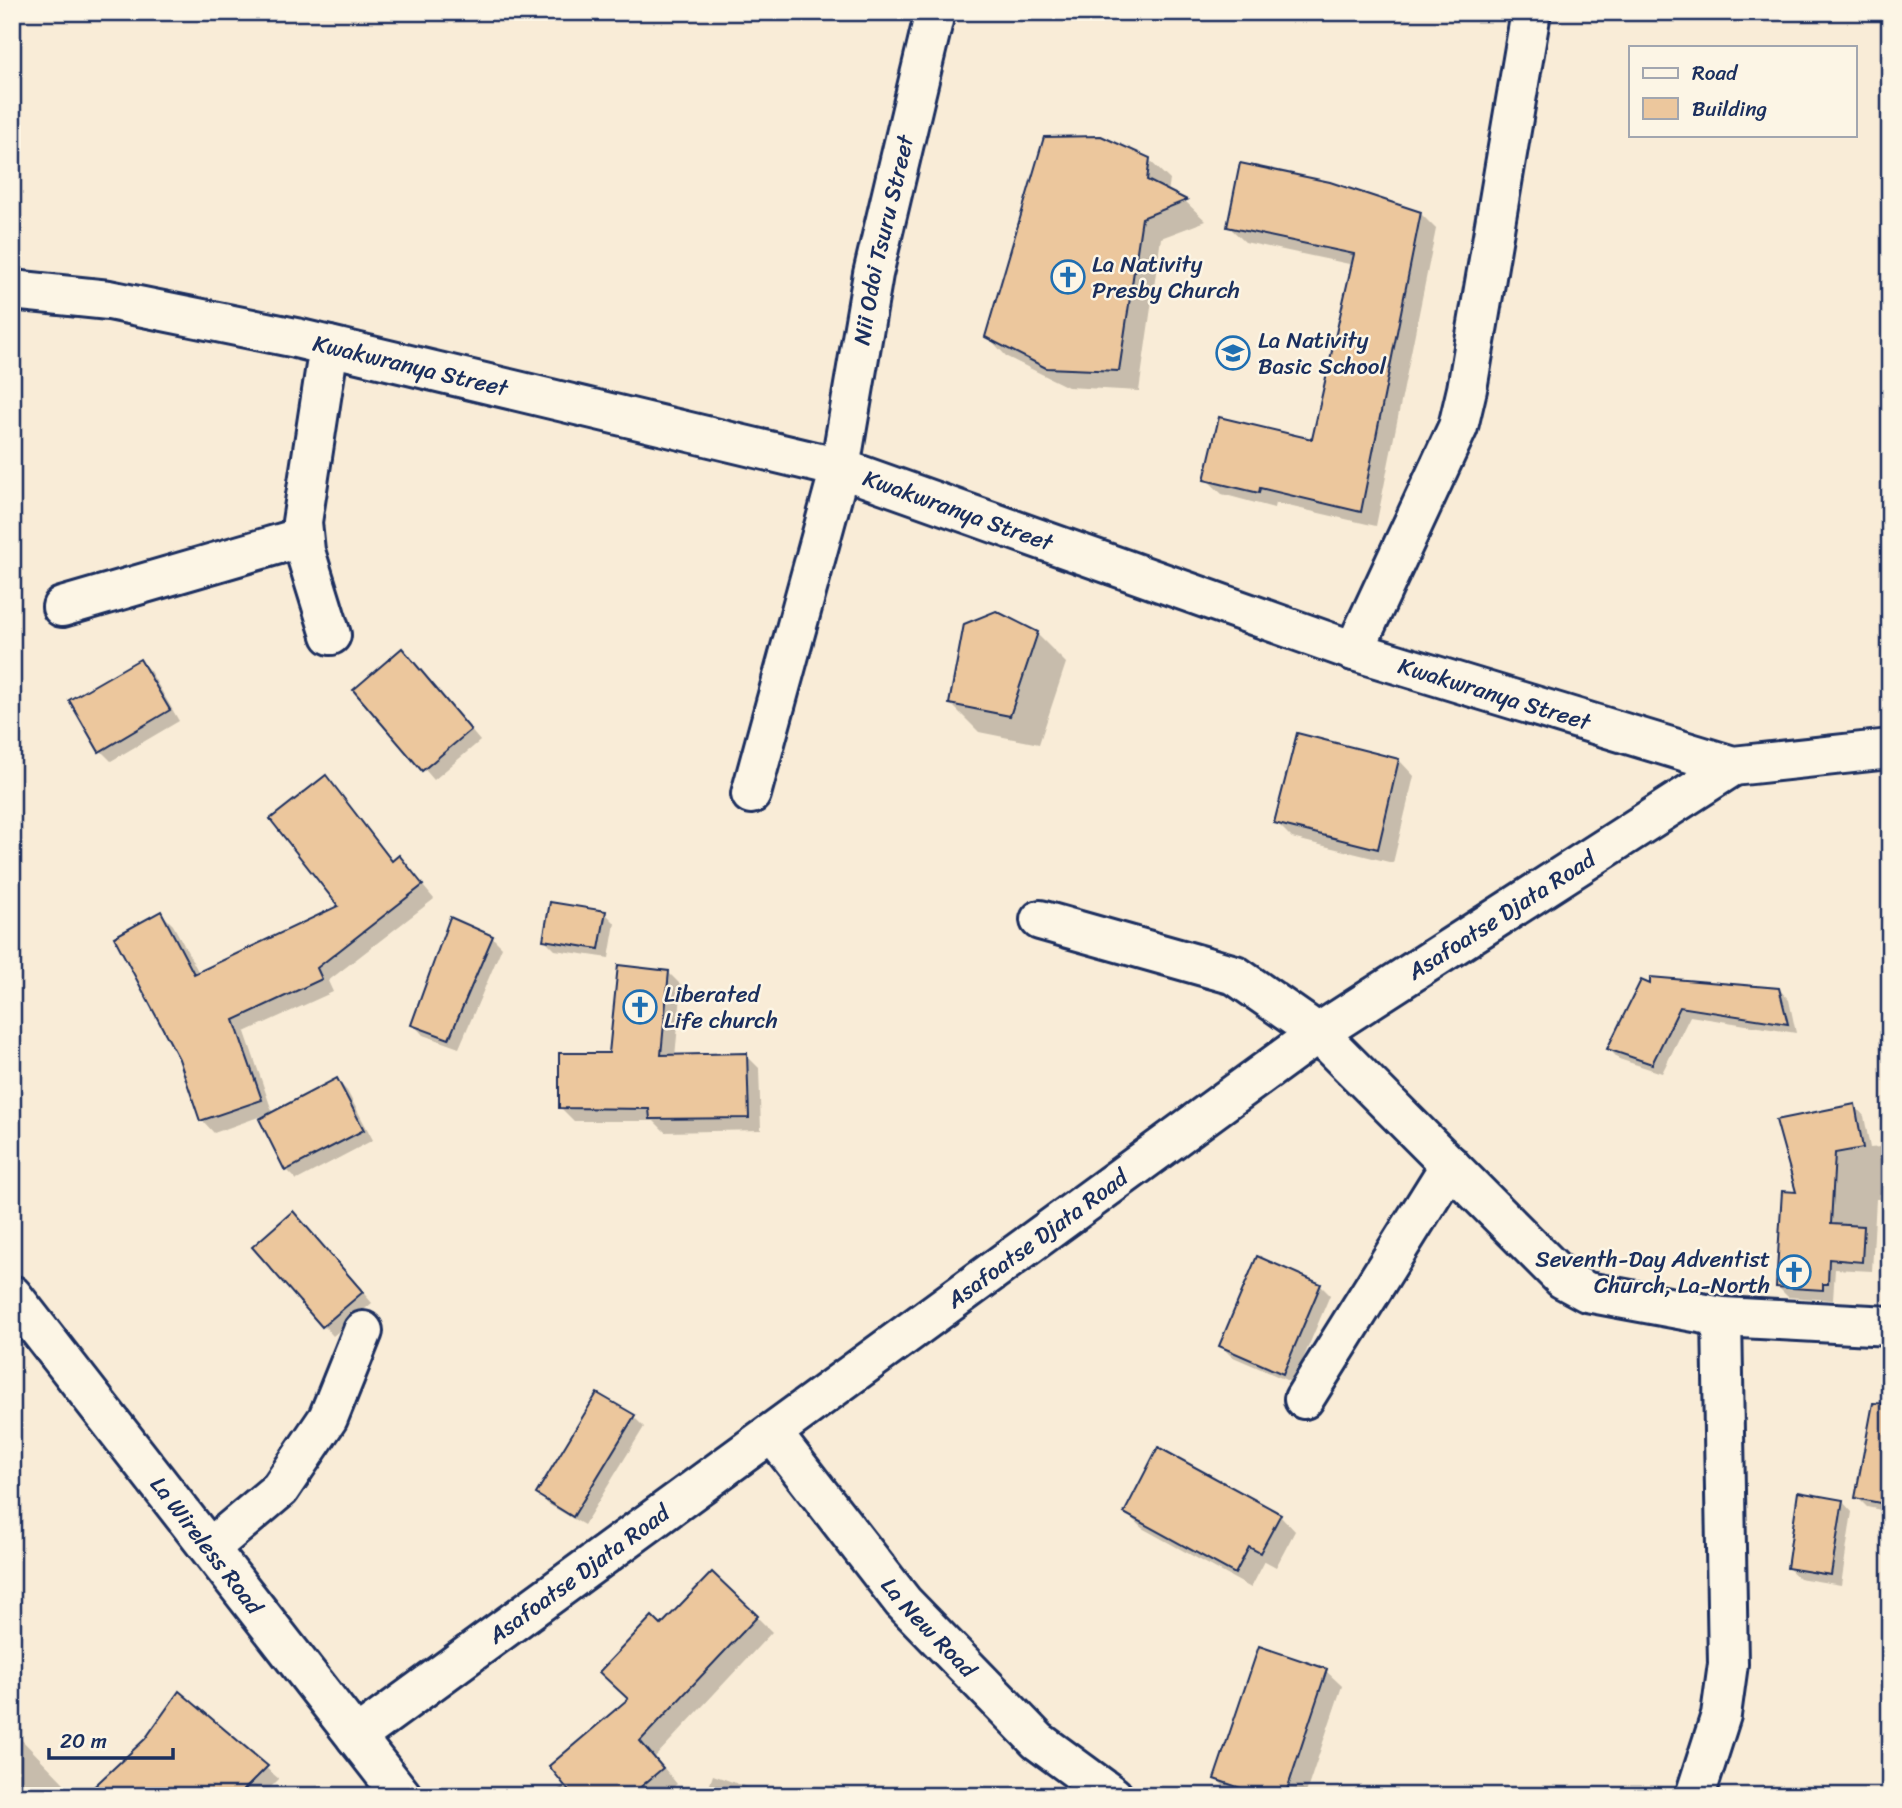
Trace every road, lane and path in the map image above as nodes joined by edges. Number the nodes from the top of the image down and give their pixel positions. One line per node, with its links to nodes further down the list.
1 (935, 12): 5 (street, Nii Odoi Tsuru Street)
2 (1531, 12): 9 (street)
3 (12, 290): 4 (street, Kwakwranya Street)
4 (329, 346): 5 (street, Kwakwranya Street); 6 (street)
5 (840, 468): 9 (street, Kwakwranya Street); 12 (street, Nii Odoi Tsuru Street)
6 (303, 537): 7 (street); 8 (street)
7 (62, 607)
8 (331, 635)
9 (1354, 651): 11 (street, Kwakwranya Street)
10 (1890, 749): 11 (street, Kwakwranya Street)
11 (1732, 766): 14 (street, Asafoatse Djata Road)
12 (751, 794)
13 (1040, 920): 14 (street)
14 (1318, 1033): 15 (street); 21 (street, Asafoatse Djata Road)
15 (1450, 1165): 17 (street); 20 (street)
16 (12, 1295): 22 (street, La Wireless Road)
17 (1722, 1317): 18 (street); 26 (street)
18 (1890, 1326)
19 (363, 1331): 22 (street)
20 (1304, 1399)
21 (772, 1433): 23 (street, Asafoatse Djata Road); 25 (street, La New Road)
22 (210, 1548): 23 (street, La Wireless Road)
23 (356, 1737): 24 (street, La Wireless Road)
24 (392, 1793)
25 (1113, 1796)
26 (1695, 1796)

